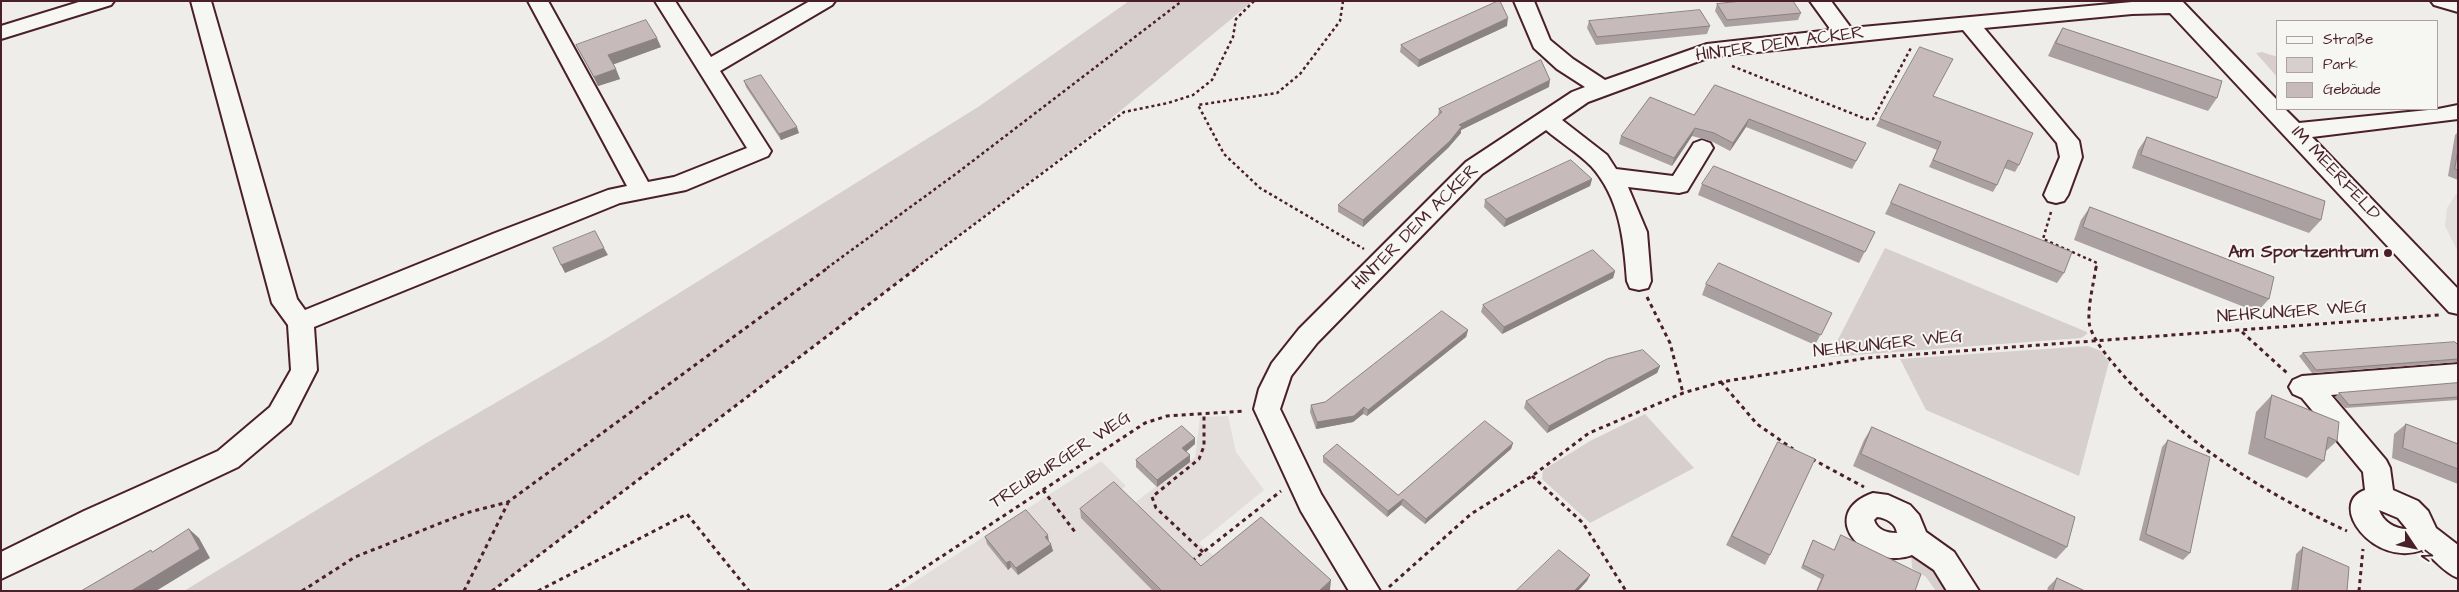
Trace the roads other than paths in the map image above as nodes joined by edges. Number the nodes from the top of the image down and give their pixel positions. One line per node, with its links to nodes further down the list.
1 (104, 1): 13 (street)
2 (201, 1): 26 (street)
3 (538, 1): 22 (street)
4 (664, 1): 15 (street)
5 (824, 1): 15 (street)
6 (1524, 1): 16 (street)
7 (1820, 1): 14 (street)
8 (2442, 1): 11 (street)
9 (2172, 4): 10 (street, HINTER DEM ACKER); 19 (street, IM MEERFELD)
10 (2134, 5): 12 (street, HINTER DEM ACKER)
11 (2458, 6)
12 (1969, 23): 14 (street, HINTER DEM ACKER); 23 (street)
13 (1, 32)
14 (1845, 35): 16 (street, HINTER DEM ACKER)
15 (707, 68): 22 (street)
16 (1601, 88): 18 (street, HINTER DEM ACKER)
17 (2458, 112): 19 (street)
18 (1546, 119): 21 (street); 33 (street, HINTER DEM ACKER)
19 (2295, 131): 25 (street, IM MEERFELD)
20 (1702, 148): 21 (street)
21 (1609, 176): 24 (street)
22 (642, 191): 26 (street)
23 (2056, 195)
24 (1639, 281)
25 (2452, 310)
26 (301, 322): 32 (street)
27 (2458, 374): 28 (street)
28 (2380, 498): 30 (street); 30 (street)
29 (1873, 505): 34 (street)
30 (2422, 535): 31 (street)
31 (2458, 565)
32 (1, 566)
33 (1364, 591)
34 (1964, 591)

